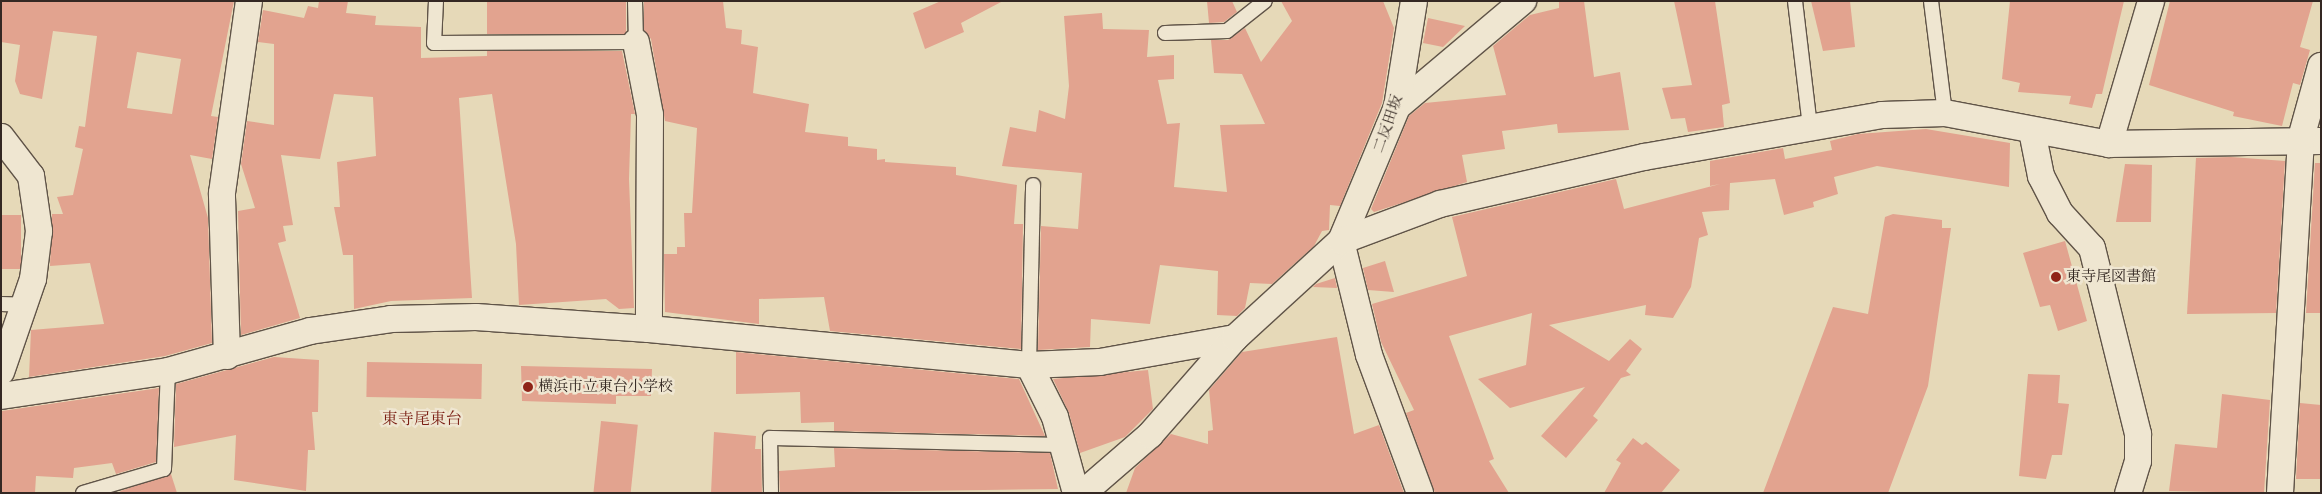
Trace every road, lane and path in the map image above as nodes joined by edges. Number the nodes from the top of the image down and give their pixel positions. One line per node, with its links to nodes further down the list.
1 (249, 1): 25 (street)
2 (436, 1): 11 (lane)
3 (635, 1): 11 (lane)
4 (1265, 1): 10 (lane)
5 (1414, 1): 13 (street, 二反田坂)
6 (1523, 1): 13 (street)
7 (1795, 1): 15 (lane)
8 (1931, 1): 14 (lane)
9 (2151, 1): 19 (street)
10 (1165, 32)
11 (636, 42): 23 (street)
12 (2321, 66): 18 (street)
13 (1397, 107): 21 (street, 二反田坂)
14 (1945, 113): 15 (street); 16 (street)
15 (1810, 128): 21 (street)
16 (2032, 131): 19 (street); 36 (street)
17 (1, 137): 22 (street)
18 (2311, 139): 19 (street); 37 (street)
19 (2109, 144)
20 (1033, 185): 26 (lane)
21 (1341, 241): 24 (street); 35 (street)
22 (13, 305): 28 (street)
23 (650, 329): 25 (street); 26 (street)
24 (1235, 338): 26 (street); 34 (street)
25 (227, 356): 27 (street)
26 (1029, 365): 30 (street)
27 (168, 371): 29 (street); 31 (lane)
28 (1, 372)
29 (1, 396)
30 (1063, 445): 32 (lane); 33 (street)
31 (83, 493)
32 (771, 493)
33 (1076, 493)
34 (1083, 493)
35 (1420, 493)
36 (2128, 493)
37 (2280, 493)

